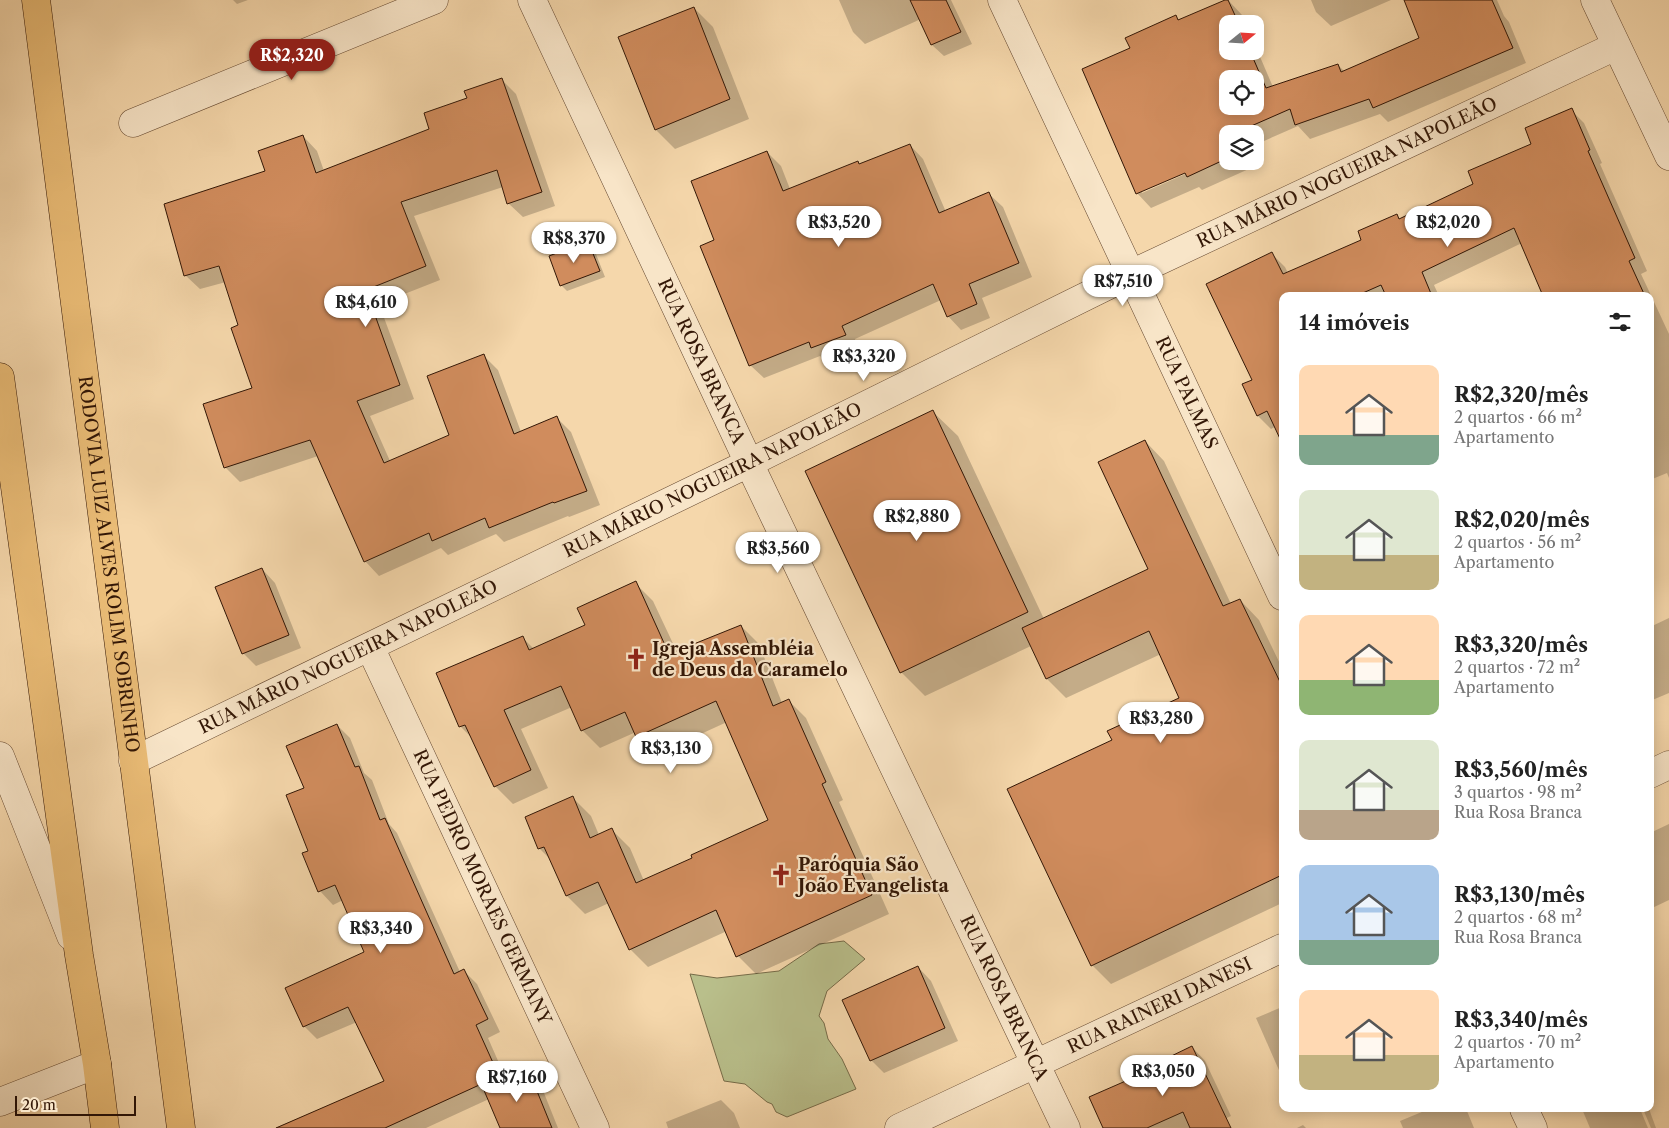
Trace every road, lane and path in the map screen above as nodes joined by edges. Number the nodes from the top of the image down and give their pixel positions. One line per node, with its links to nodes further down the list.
1 (36, 0): 15 (highway, RODOVIA LUIZ ALVES ROLIM SOBRINHO)
2 (434, 0): 7 (street)
3 (532, 0): 11 (street, RUA ROSA BRANCA)
4 (1002, 0): 9 (street, RUA PALMAS)
5 (1595, 0): 6 (street)
6 (1616, 46): 8 (street); 9 (street, RUA MÁRIO NOGUEIRA NAPOLEÃO)
7 (133, 123)
8 (1669, 156)
9 (1131, 274): 11 (street, RUA MÁRIO NOGUEIRA NAPOLEÃO); 12 (street, RUA PALMAS)
10 (0, 377): 19 (highway)
11 (748, 463): 13 (street, RUA MÁRIO NOGUEIRA NAPOLEÃO); 21 (street, RUA ROSA BRANCA)
12 (1279, 590)
13 (370, 647): 15 (street, RUA MÁRIO NOGUEIRA NAPOLEÃO); 26 (street, RUA PEDRO MORAES GERMANY)
14 (0, 756): 19 (street)
15 (134, 760): 25 (highway, RODOVIA LUIZ ALVES ROLIM SOBRINHO)
16 (1669, 765): 17 (street)
17 (1654, 772)
18 (1279, 949): 21 (street, RUA RAINERI DANESI)
19 (79, 955): 20 (highway)
20 (97, 1064): 22 (street); 24 (highway)
21 (1036, 1064): 27 (street, RUA RAINERI DANESI); 28 (street, RUA ROSA BRANCA)
22 (0, 1102)
23 (1525, 1112): 29 (street)
24 (105, 1128)
25 (181, 1128)
26 (595, 1128)
27 (899, 1128)
28 (1066, 1128)
29 (1533, 1128)

